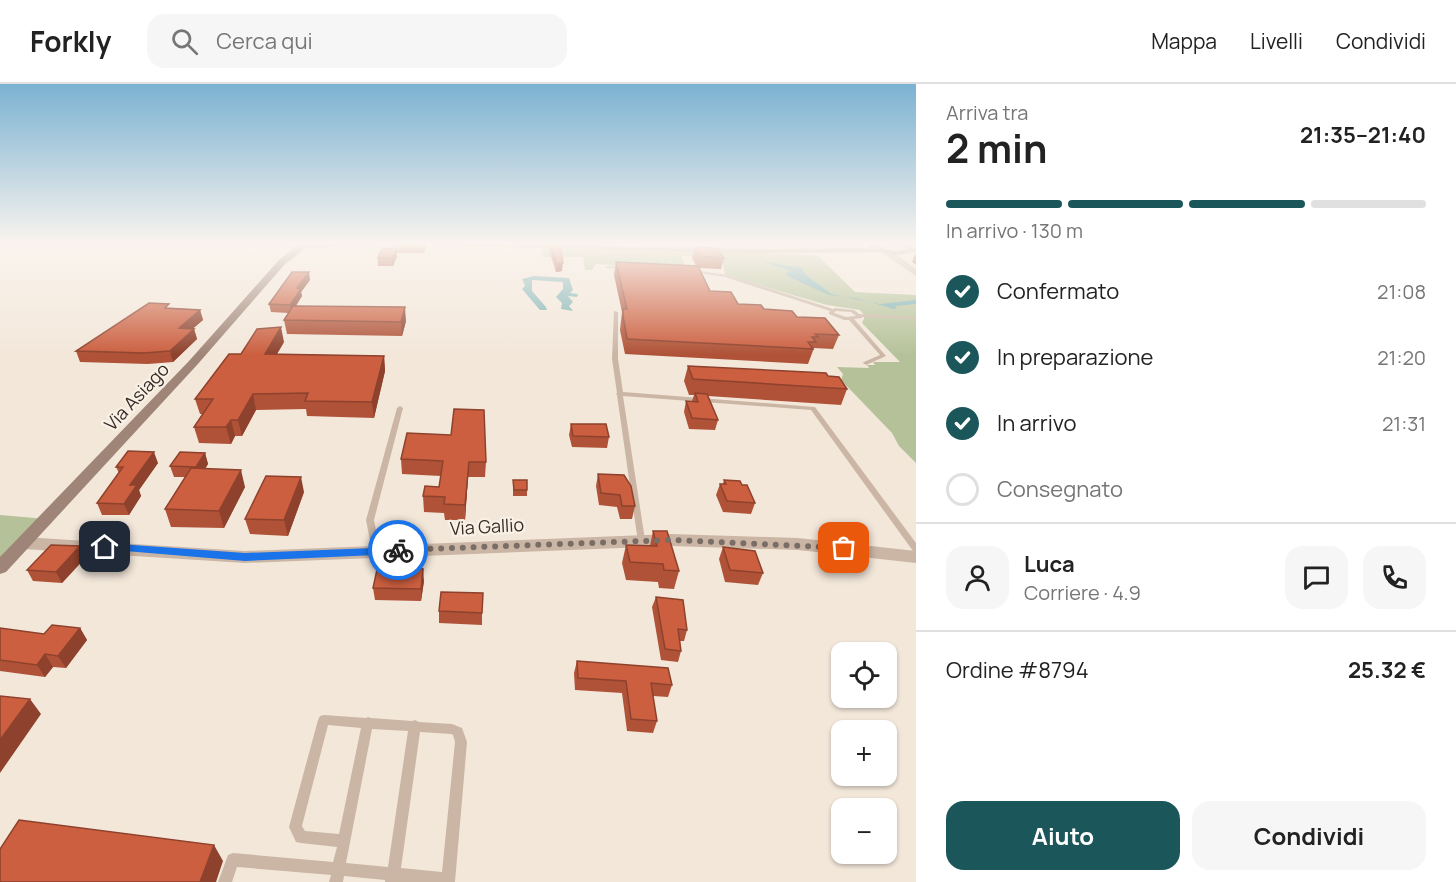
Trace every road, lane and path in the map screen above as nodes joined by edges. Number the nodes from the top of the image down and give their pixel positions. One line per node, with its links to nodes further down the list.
1 (265, 281): 12 (main road, Via Asiago)
2 (742, 281): 3 (lane)
3 (832, 310): 5 (lane); 7 (lane)
4 (616, 312): 9 (lane)
5 (860, 315): 6 (lane); 7 (lane)
6 (916, 318)
7 (851, 319): 8 (lane)
8 (866, 363)
9 (619, 394): 11 (lane); 13 (lane)
10 (400, 408): 14 (lane)
11 (641, 540): 14 (street, Via Gallio); 15 (street, Via Gallio)
12 (24, 543): 14 (street, Via Gallio); 16 (main road, Via Asiago)
13 (916, 549)
14 (376, 551)
15 (916, 557)
16 (0, 568)
17 (369, 722): 18 (lane); 19 (lane); 19 (lane)
18 (415, 725): 21 (lane); 22 (lane)
19 (344, 840): 20 (lane)
20 (337, 876): 21 (lane); 23 (lane)
21 (393, 878): 22 (lane)
22 (448, 880)
23 (225, 882)

